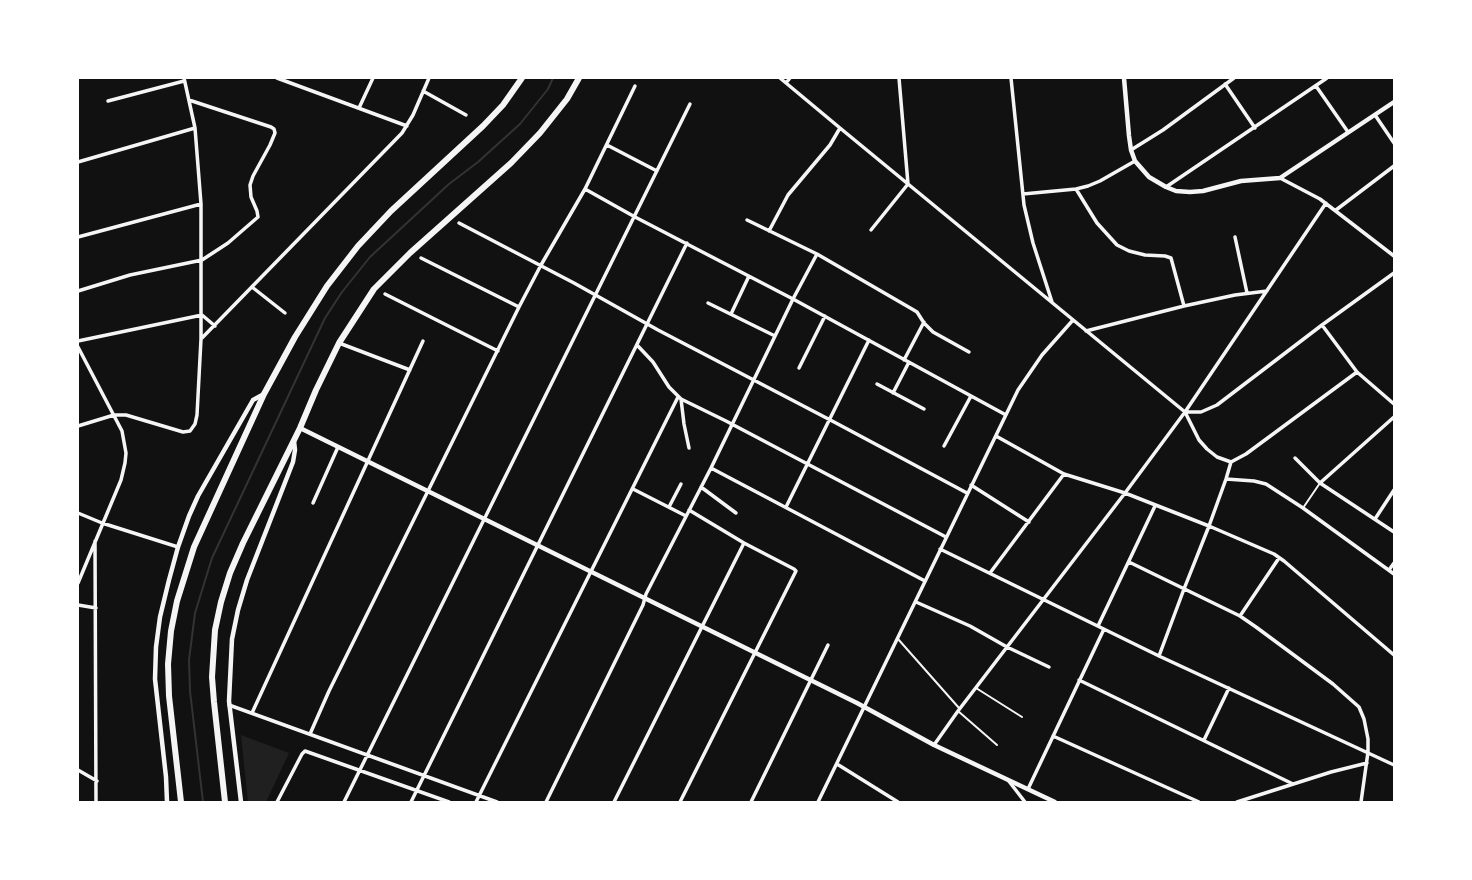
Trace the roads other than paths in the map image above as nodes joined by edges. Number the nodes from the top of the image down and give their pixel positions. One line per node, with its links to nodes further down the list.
1 (277, 78): 23 (street)
2 (373, 78): 23 (street)
3 (429, 78): 18 (street)
4 (522, 78): 101 (highway)
5 (579, 78): 88 (highway)
6 (780, 78): 14 (street)
7 (790, 78): 14 (street)
8 (898, 78): 39 (street)
9 (1011, 78): 43 (street)
10 (1124, 78): 33 (street)
11 (1234, 78): 15 (street)
12 (1327, 78): 17 (street)
13 (184, 80): 19 (street); 20 (street)
14 (786, 83): 28 (street)
15 (1225, 84): 29 (street); 33 (street)
16 (635, 86): 32 (street)
17 (1316, 86): 29 (street); 30 (street)
18 (423, 91): 24 (street); 26 (street)
19 (189, 100): 27 (street); 58 (street)
20 (108, 101)
21 (1394, 102): 25 (street)
22 (690, 104): 37 (street)
23 (359, 108): 26 (street)
24 (466, 115)
25 (1375, 115): 30 (street); 31 (street)
26 (407, 126): 62 (street)
27 (195, 128): 35 (street); 45 (street)
28 (840, 128): 39 (street); 51 (street)
29 (1255, 128): 40 (street)
30 (1348, 132): 38 (street)
31 (1394, 143)
32 (606, 145): 37 (street); 41 (street)
33 (1131, 150): 34 (street)
34 (1135, 161): 40 (street); 42 (street)
35 (78, 162)
36 (1394, 166): 46 (street)
37 (657, 171): 47 (street)
38 (1280, 178): 40 (street); 44 (street)
39 (908, 184): 50 (street); 69 (street)
40 (1166, 187)
41 (585, 189): 47 (street); 59 (street)
42 (1076, 189): 43 (street); 71 (street)
43 (1023, 194): 69 (street)
44 (1326, 203): 46 (street); 63 (street)
45 (201, 204): 53 (street); 58 (street)
46 (1336, 210): 56 (street)
47 (635, 217): 54 (street); 67 (street)
48 (747, 220): 51 (street)
49 (459, 223): 59 (street)
50 (871, 230)
51 (769, 231): 55 (street)
52 (1235, 236): 65 (street)
53 (78, 237)
54 (687, 243): 61 (street); 79 (street)
55 (817, 254): 68 (street); 78 (street)
56 (1394, 256)
57 (421, 258): 72 (street)
58 (202, 260): 64 (street); 75 (street)
59 (541, 266): 67 (street); 72 (street)
60 (1394, 273): 80 (street)
61 (749, 276): 68 (street); 74 (street)
62 (252, 287): 73 (street); 81 (street)
63 (1267, 290): 65 (street); 106 (street)
64 (78, 291)
65 (1247, 293): 71 (street)
66 (385, 294): 91 (street)
67 (594, 296): 79 (street); 144 (street)
68 (793, 299): 76 (street); 83 (street)
69 (1052, 302): 77 (street)
70 (708, 303): 74 (street)
71 (1184, 306): 82 (street)
72 (519, 307): 91 (street)
73 (285, 313)
74 (731, 314): 83 (street)
75 (202, 315): 81 (street); 84 (street); 86 (street)
76 (825, 316): 85 (street); 95 (street)
77 (1073, 320): 82 (street); 108 (street)
78 (924, 322): 92 (street); 93 (street)
79 (647, 324): 89 (street); 98 (street)
80 (1322, 325): 97 (street); 106 (street)
81 (215, 326): 84 (street)
82 (1086, 331): 106 (street)
83 (775, 336): 98 (street)
84 (201, 340): 107 (street)
85 (869, 340): 93 (street); 110 (street)
86 (78, 341)
87 (423, 341): 96 (street)
88 (339, 342): 96 (street); 113 (highway)
89 (636, 345): 103 (street); 153 (street)
90 (78, 347): 107 (street)
91 (498, 350): 132 (street)
92 (969, 352)
93 (904, 360): 94 (street)
94 (909, 362): 100 (street); 102 (street)
95 (799, 368)
96 (410, 370): 120 (street)
97 (1357, 372): 104 (street); 121 (street)
98 (753, 380): 110 (street); 111 (street)
99 (877, 384): 100 (street)
100 (893, 393): 105 (street)
101 (264, 394): 154 (street); 212 (highway)
102 (971, 396): 108 (street); 116 (street)
103 (679, 398): 111 (street); 118 (street); 130 (street)
104 (1394, 404)
105 (924, 409)
106 (1185, 412): 121 (street); 133 (street)
107 (114, 415): 112 (street); 147 (street)
108 (1006, 415): 114 (street)
109 (1394, 417): 126 (street)
110 (829, 419): 122 (street); 134 (street)
111 (732, 424): 122 (street); 123 (street)
112 (78, 426)
113 (300, 428): 115 (highway); 117 (street)
114 (996, 436): 124 (street); 128 (street)
115 (293, 440): 186 (street); 213 (highway)
116 (944, 446)
117 (338, 447): 120 (street); 135 (street)
118 (689, 448)
119 (1295, 458): 126 (street)
120 (369, 462): 132 (street); 189 (street)
121 (1231, 462): 125 (street)
122 (807, 464): 138 (street); 150 (street)
123 (711, 468): 129 (street); 138 (street)
124 (1064, 474): 133 (street); 146 (street)
125 (1226, 479): 139 (street); 148 (street)
126 (1320, 483): 139 (lane); 145 (street)
127 (681, 484): 137 (street)
128 (971, 485): 134 (street); 146 (street)
129 (701, 487): 140 (street); 142 (street)
130 (633, 489): 137 (street); 160 (street)
131 (1394, 490): 145 (street)
132 (428, 491): 144 (street); 191 (street)
133 (1125, 493): 136 (street); 167 (street)
134 (967, 494): 150 (street)
135 (313, 503)
136 (1155, 506): 148 (street); 157 (street)
137 (669, 507): 143 (street)
138 (786, 507): 163 (street)
139 (1303, 508): 159 (street)
140 (689, 510): 143 (street); 152 (street)
141 (78, 513): 147 (street)
142 (736, 513)
143 (686, 516): 166 (street)
144 (484, 519): 153 (street); 197 (street)
145 (1375, 519): 149 (street)
146 (1029, 522): 161 (street)
147 (102, 523): 151 (street); 154 (street)
148 (1209, 526): 156 (street); 165 (street)
149 (1394, 532)
150 (946, 537): 155 (street)
151 (96, 541): 164 (street); 170 (street)
152 (744, 543): 172 (street); 178 (street)
153 (539, 545): 160 (street); 203 (street)
154 (178, 547): 211 (street)
155 (940, 549): 161 (street); 163 (street)
156 (1279, 558): 171 (street); 179 (street)
157 (1129, 562): 165 (street); 173 (street)
158 (1394, 563): 159 (street)
159 (1389, 570): 162 (street)
160 (592, 571): 166 (street); 209 (street)
161 (990, 573): 167 (street)
162 (1394, 574)
163 (925, 581): 168 (street)
164 (78, 583)
165 (1184, 589): 171 (street); 180 (street)
166 (645, 598): 172 (street); 221 (street)
167 (1044, 599): 173 (street); 177 (street)
168 (916, 602): 175 (street); 177 (street)
169 (78, 605): 170 (street)
170 (96, 608): 205 (street)
171 (1240, 616): 196 (street)
172 (702, 626): 178 (street); 222 (street)
173 (1098, 626): 174 (street)
174 (1104, 629): 180 (street); 183 (street)
175 (898, 639): 187 (street); 188 (lane)
176 (828, 645): 182 (street)
177 (1008, 647): 181 (street); 184 (street)
178 (755, 653): 182 (street); 223 (street)
179 (1394, 655)
180 (1159, 656): 185 (street)
181 (1049, 667)
182 (811, 680): 187 (street); 224 (street)
183 (1079, 680): 192 (street); 193 (street)
184 (976, 688): 188 (street); 190 (lane)
185 (1229, 688): 193 (street); 196 (street)
186 (229, 705): 189 (street); 214 (street)
187 (865, 708): 194 (street); 199 (street)
188 (959, 710): 194 (street); 195 (lane)
189 (252, 713): 191 (street)
190 (1022, 717)
191 (310, 734): 197 (street)
192 (1053, 736): 207 (street); 229 (street)
193 (1204, 740): 206 (street)
194 (934, 745): 204 (street)
195 (997, 745)
196 (1368, 752): 198 (street); 200 (street)
197 (367, 755): 202 (street); 203 (street)
198 (1366, 763): 206 (street); 231 (street)
199 (837, 764): 225 (street); 226 (street)
200 (1394, 765)
201 (78, 770): 205 (street)
202 (359, 770): 208 (street); 215 (street); 216 (street)
203 (424, 775): 208 (street); 209 (street)
204 (1007, 779): 207 (street); 227 (street)
205 (97, 781): 210 (street)
206 (1293, 784): 230 (street)
207 (1028, 789): 228 (street)
208 (416, 791): 217 (street); 218 (street)
209 (480, 796): 219 (street); 220 (street)
210 (96, 802)
211 (167, 802)
212 (181, 802)
213 (225, 802)
214 (241, 802)
215 (277, 802)
216 (344, 802)
217 (411, 802)
218 (449, 802)
219 (476, 802)
220 (497, 802)
221 (546, 802)
222 (614, 802)
223 (680, 802)
224 (751, 802)
225 (818, 802)
226 (898, 802)
227 (1025, 802)
228 (1055, 802)
229 (1199, 802)
230 (1237, 802)
231 (1360, 802)

